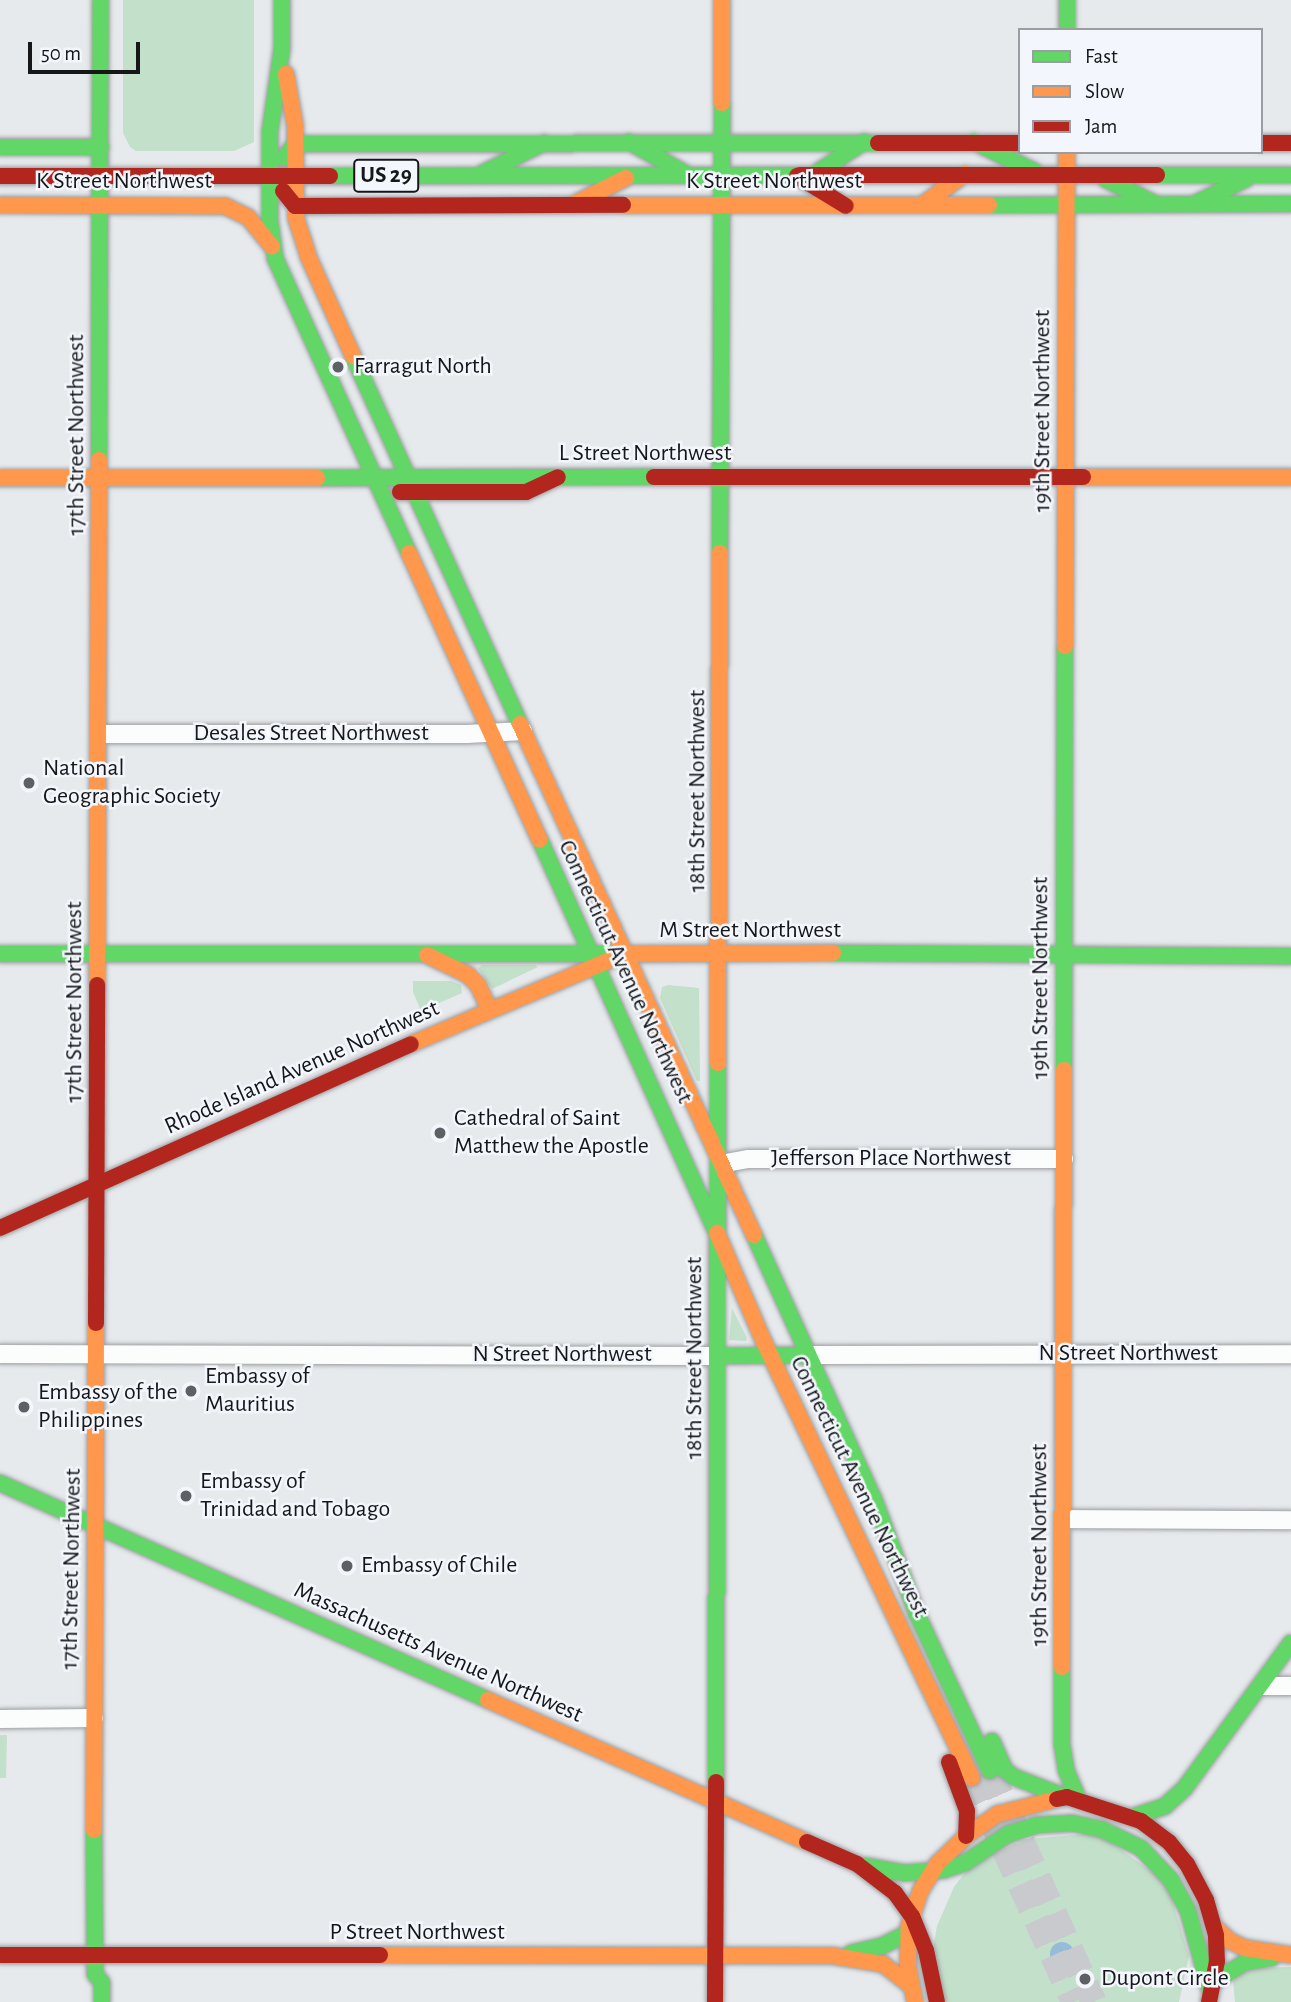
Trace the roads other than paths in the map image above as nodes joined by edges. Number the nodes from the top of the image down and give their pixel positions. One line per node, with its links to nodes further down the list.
1 (101, 0): 17 (main road, 17th Street Northwest)
2 (282, 0): 6 (main road)
3 (722, 0): 8 (main road, 18th Street Northwest)
4 (1067, 0): 5 (main road)
5 (1067, 28)
6 (282, 48): 15 (main road); 30 (main road)
7 (629, 142): 8 (main road, K Street Northwest); 12 (main road, K Street Northwest); 23 (main road)
8 (722, 142): 9 (main road, K Street Northwest); 33 (main road, 18th Street Northwest)
9 (864, 142): 10 (main road, K Street Northwest); 34 (main road)
10 (974, 142): 11 (main road, K Street Northwest); 21 (main road)
11 (1018, 142)
12 (544, 143): 15 (main road, K Street Northwest); 32 (main road)
13 (1263, 143): 14 (main road)
14 (1291, 143)
15 (295, 144): 30 (main road); 31 (main road)
16 (0, 147): 17 (main road, K Street Northwest)
17 (101, 147): 29 (main road, 17th Street Northwest)
18 (1067, 154): 24 (main road, 19th Street Northwest)
19 (1166, 158): 35 (main road)
20 (965, 174): 21 (main road, K Street Northwest / US 29); 34 (main road, K Street Northwest / US 29); 44 (main road)
21 (1041, 174): 24 (main road, K Street Northwest / US 29)
22 (631, 175): 23 (main road, K Street Northwest / US 29); 32 (main road, K Street Northwest / US 29); 37 (main road)
23 (689, 175): 33 (main road, K Street Northwest / US 29)
24 (1066, 175): 25 (main road, K Street Northwest / US 29); 39 (main road, 19th Street Northwest)
25 (1097, 175): 35 (main road, K Street Northwest / US 29); 40 (main road)
26 (1255, 175): 27 (main road, K Street Northwest / US 29); 35 (main road, K Street Northwest / US 29); 41 (main road)
27 (1291, 175)
28 (0, 176): 29 (main road, K Street Northwest / US 29)
29 (101, 176): 30 (main road, K Street Northwest / US 29); 36 (main road, 17th Street Northwest)
30 (270, 176): 31 (main road, K Street Northwest / US 29); 45 (main road); 47 (main road, Connecticut Avenue Northwest)
31 (295, 176): 32 (main road, K Street Northwest / US 29); 45 (main road, Connecticut Avenue Northwest)
32 (476, 176)
33 (722, 176): 34 (main road, K Street Northwest / US 29); 38 (main road, 18th Street Northwest)
34 (804, 176): 46 (main road)
35 (1131, 176)
36 (101, 204): 43 (main road, K Street Northwest); 47 (main road, K Street Northwest); 51 (main road, 17th Street Northwest)
37 (574, 204): 38 (main road, K Street Northwest); 45 (main road, K Street Northwest)
38 (722, 204): 46 (main road, K Street Northwest); 54 (main road, 18th Street Northwest)
39 (1066, 204): 40 (main road, K Street Northwest); 44 (main road, K Street Northwest); 50 (main road, 19th Street Northwest)
40 (1156, 204): 41 (main road, K Street Northwest)
41 (1194, 204): 42 (main road, K Street Northwest)
42 (1291, 204)
43 (0, 205)
44 (922, 205): 46 (main road, K Street Northwest)
45 (295, 206): 53 (main road, Connecticut Avenue Northwest)
46 (846, 206)
47 (272, 247): 52 (main road, Connecticut Avenue Northwest)
48 (1291, 477): 50 (main road, L Street Northwest)
49 (0, 478): 51 (main road, L Street Northwest)
50 (1065, 478): 54 (main road, L Street Northwest); 61 (main road, 19th Street Northwest)
51 (100, 485): 52 (main road, L Street Northwest); 57 (main road, 17th Street Northwest)
52 (377, 485): 53 (main road, L Street Northwest); 56 (main road, Connecticut Avenue Northwest)
53 (412, 485): 54 (main road, L Street Northwest); 55 (main road, Connecticut Avenue Northwest)
54 (721, 485): 60 (main road, 18th Street Northwest)
55 (523, 731): 56 (street, Desales Street Northwest); 59 (main road, Connecticut Avenue Northwest)
56 (491, 733): 57 (street, Desales Street Northwest); 64 (main road, Connecticut Avenue Northwest)
57 (99, 734): 65 (main road, 17th Street Northwest)
58 (0, 954): 65 (main road)
59 (624, 954): 60 (main road, M Street Northwest); 64 (main road, Rhode Island Avenue Northwest); 69 (main road, Connecticut Avenue Northwest)
60 (720, 954): 61 (main road, M Street Northwest); 69 (main road, 18th Street Northwest)
61 (1064, 954): 63 (main road, M Street Northwest); 68 (main road, 19th Street Northwest)
62 (427, 955): 64 (main road); 65 (main road); 67 (main road)
63 (1291, 956)
64 (594, 959): 67 (main road, Rhode Island Avenue Northwest); 72 (main road, Connecticut Avenue Northwest)
65 (98, 961): 66 (main road); 70 (main road, 17th Street Northwest)
66 (0, 967)
67 (489, 1009): 70 (main road, Rhode Island Avenue Northwest)
68 (1064, 1159): 69 (street, Jefferson Place Northwest); 74 (main road, 19th Street Northwest)
69 (720, 1164): 72 (main road, 18th Street Northwest); 77 (main road, Connecticut Avenue Northwest)
70 (98, 1184): 71 (main road, Rhode Island Avenue Northwest); 76 (main road, 17th Street Northwest)
71 (0, 1228)
72 (719, 1239): 78 (main road, 18th Street Northwest); 79 (main road, Connecticut Avenue Northwest)
73 (0, 1354): 76 (street, N Street Northwest)
74 (1063, 1354): 75 (street, N Street Northwest); 77 (street, N Street Northwest); 83 (main road, 19th Street Northwest)
75 (1291, 1354)
76 (97, 1355): 78 (street, N Street Northwest); 85 (main road, 17th Street Northwest)
77 (808, 1355): 79 (main road, N Street Northwest); 82 (main road, Connecticut Avenue Northwest)
78 (718, 1356): 79 (main road, N Street Northwest); 95 (main road, 18th Street Northwest)
79 (771, 1356): 81 (main road, Connecticut Avenue Northwest)
80 (0, 1483): 85 (main road, Massachusetts Avenue Northwest)
81 (833, 1490): 92 (main road, Connecticut Avenue Northwest); 97 (main road)
82 (874, 1499): 91 (main road, Connecticut Avenue Northwest); 94 (main road)
83 (1063, 1519): 84 (street); 94 (main road, 19th Street Northwest)
84 (1291, 1520)
85 (95, 1526): 90 (main road, 17th Street Northwest); 95 (main road, Massachusetts Avenue Northwest)
86 (1291, 1643): 87 (main road)
87 (1261, 1686): 88 (street); 93 (main road)
88 (1291, 1686)
89 (0, 1718): 90 (street)
90 (94, 1718): 105 (main road, 17th Street Northwest)
91 (990, 1771)
92 (972, 1778)
93 (1184, 1789): 96 (main road); 98 (main road)
94 (1073, 1799): 96 (main road); 97 (main road)
95 (717, 1802): 99 (main road, Massachusetts Avenue Northwest); 106 (main road, 18th Street Northwest)
96 (1132, 1817): 98 (main road)
97 (966, 1836): 100 (main road)
98 (1174, 1847): 102 (main road)
99 (857, 1864): 100 (main road, Massachusetts Avenue Northwest); 101 (main road, Massachusetts Avenue Northwest)
100 (932, 1871): 101 (main road); 109 (main road, Massachusetts Avenue Northwest)
101 (910, 1924): 107 (main road, P Street Northwest); 108 (main road); 113 (main road, Massachusetts Avenue Northwest)
102 (1214, 1926): 104 (main road); 109 (main road)
103 (0, 1955): 105 (main road, P Street Northwest)
104 (1291, 1955): 109 (main road)
105 (95, 1956): 106 (main road, P Street Northwest); 110 (main road, 17th Street Northwest)
106 (716, 1956): 107 (main road, P Street Northwest); 111 (main road, 18th Street Northwest)
107 (834, 1956): 108 (main road, P Street Northwest)
108 (910, 1984): 112 (main road)
109 (1213, 1995)
110 (102, 2002)
111 (715, 2002)
112 (915, 2002)
113 (937, 2002)

